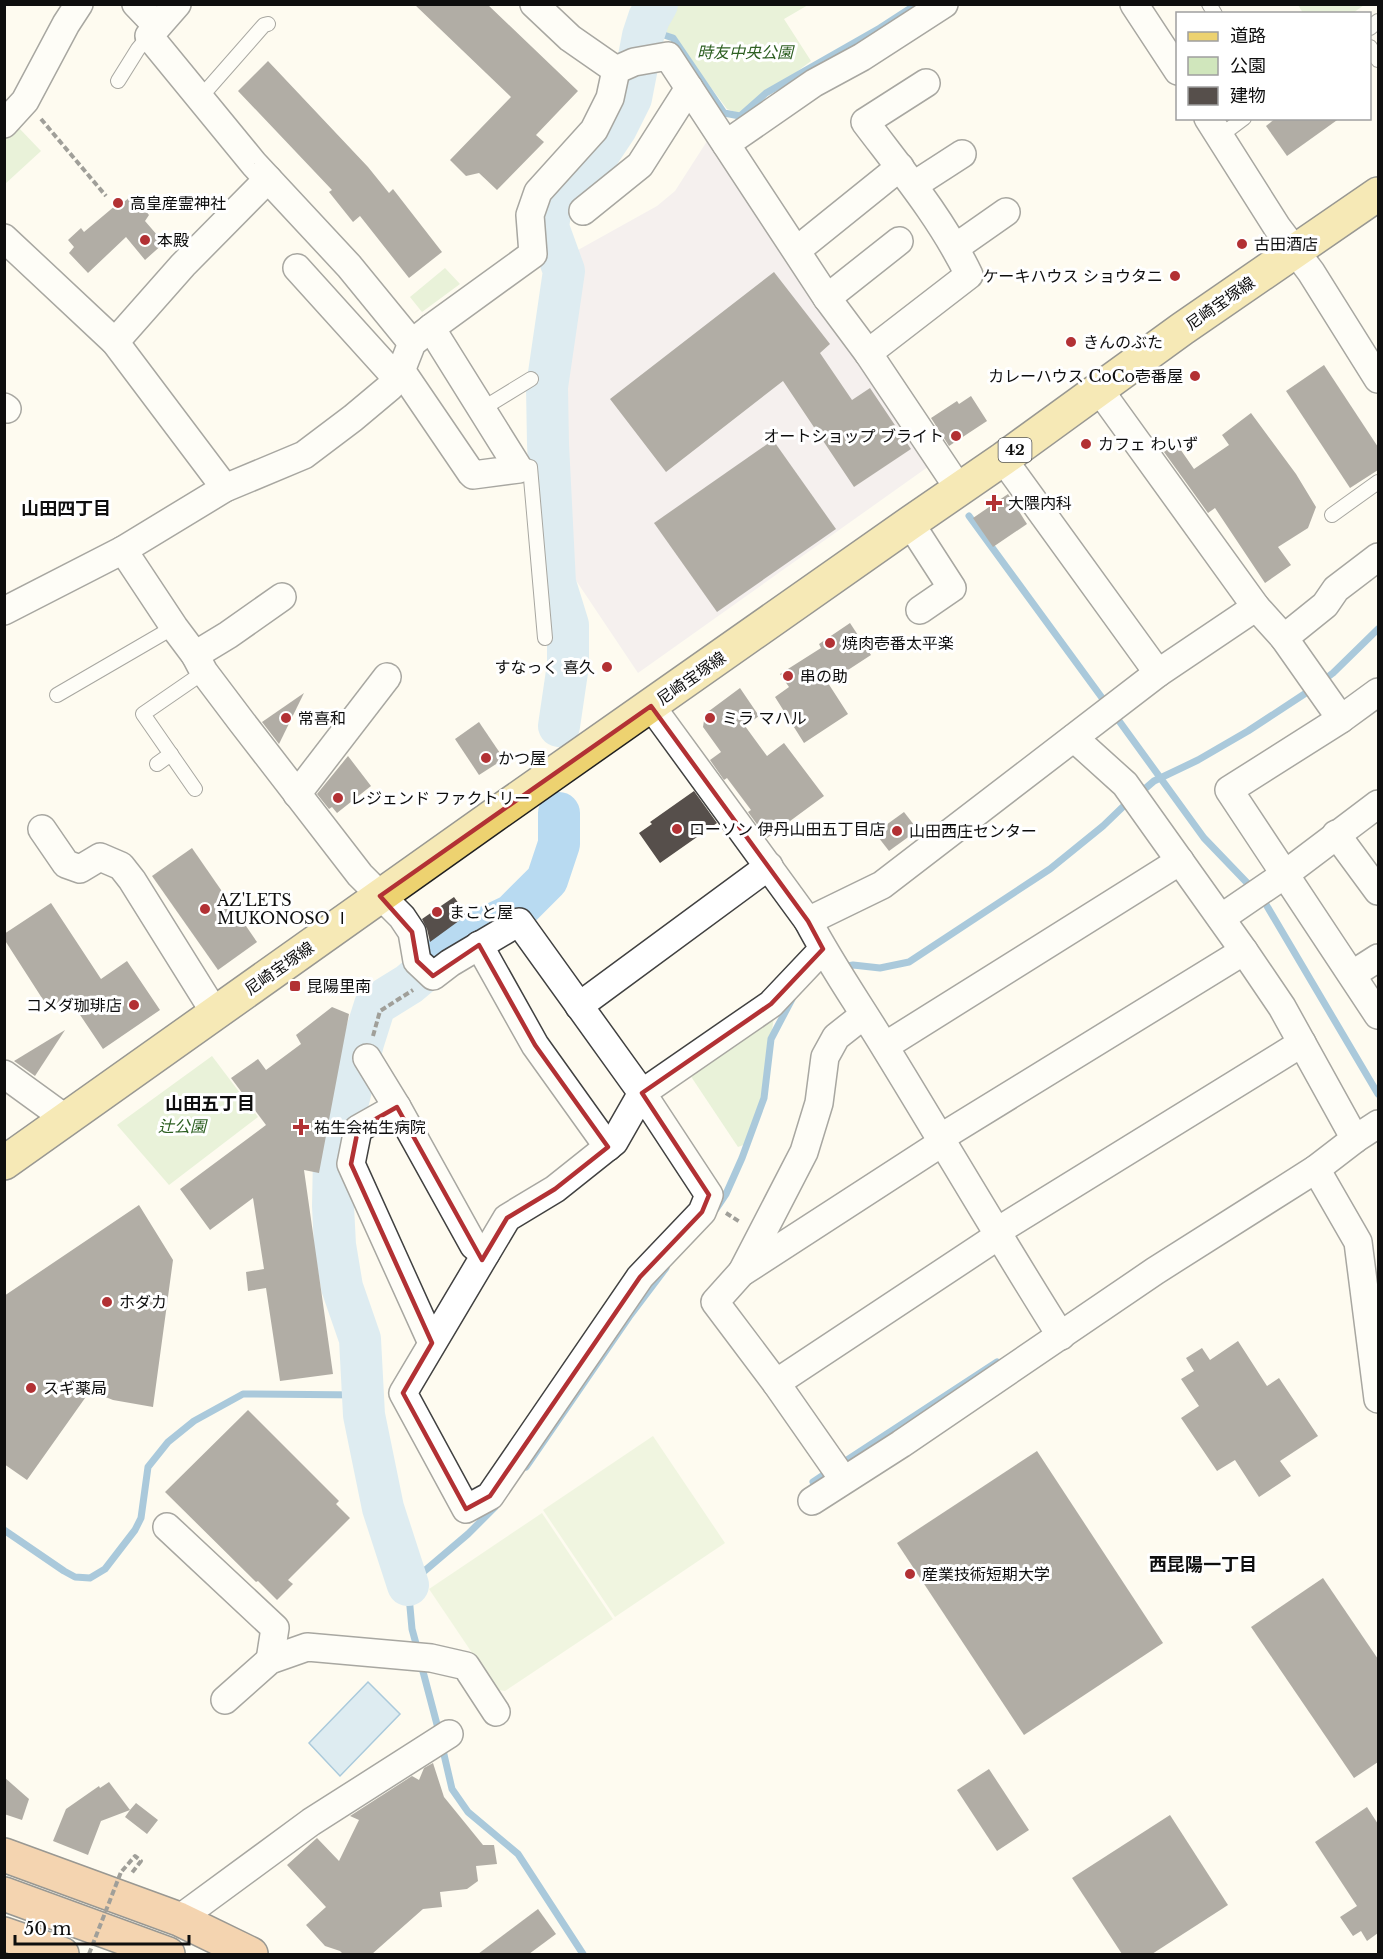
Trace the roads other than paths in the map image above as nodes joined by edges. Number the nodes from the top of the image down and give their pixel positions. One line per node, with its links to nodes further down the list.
1 (79, 4): 16 (street)
2 (136, 4): 8 (street)
3 (177, 4): 8 (street)
4 (534, 4): 10 (street)
5 (1134, 4): 9 (street)
6 (940, 6): 18 (street)
7 (268, 24): 14 (lane)
8 (153, 31): 11 (lane); 14 (street)
9 (1176, 68)
10 (616, 70): 13 (street); 32 (street)
11 (118, 81)
12 (926, 83): 20 (street)
13 (689, 88): 18 (street); 23 (street)
14 (199, 99): 21 (street)
15 (1237, 120): 17 (lane)
16 (4, 124)
17 (1214, 127): 29 (street)
18 (726, 144): 28 (street)
19 (962, 154): 20 (street)
20 (907, 176): 27 (street); 28 (street)
21 (268, 179): 32 (street); 33 (street)
22 (1378, 194): 29 (main road, 尼崎宝塚線 / 42)
23 (583, 211)
24 (1006, 212): 27 (street)
25 (4, 238): 33 (street)
26 (899, 241): 31 (street)
27 (956, 247): 34 (street)
28 (797, 250): 31 (street)
29 (1294, 252): 37 (street); 38 (main road, 尼崎宝塚線 / 42)
30 (310, 273): 35 (street)
31 (827, 298): 34 (street)
32 (422, 336): 35 (street); 39 (street)
33 (115, 342): 43 (street)
34 (868, 353): 44 (street)
35 (399, 376): 41 (street); 43 (street)
36 (531, 379): 39 (lane)
37 (1378, 379)
38 (1098, 388): 40 (main road, 尼崎宝塚線 / 42); 50 (street)
39 (482, 410): 41 (street)
40 (1003, 459): 44 (main road, 尼崎宝塚線 / 42); 57 (street)
41 (517, 464): 54 (lane)
42 (1378, 482): 45 (lane)
43 (225, 488): 47 (street)
44 (959, 489): 46 (main road, 尼崎宝塚線 / 42)
45 (1332, 515)
46 (910, 523): 51 (street); 61 (main road, 尼崎宝塚線 / 42)
47 (123, 550): 52 (street); 53 (street)
48 (1378, 557): 55 (street)
49 (282, 597): 56 (street)
50 (1256, 608): 55 (street); 57 (street)
51 (920, 610)
52 (4, 611)
53 (174, 627): 56 (street); 59 (lane)
54 (545, 638)
55 (1284, 638): 62 (street)
56 (200, 663): 64 (lane); 67 (street)
57 (1158, 672): 63 (street)
58 (387, 677): 67 (street)
59 (57, 694)
60 (1377, 696): 62 (street)
61 (651, 706): 72 (street); 75 (main road, 尼崎宝塚線 / 42)
62 (1341, 719): 73 (street)
63 (1074, 738): 71 (street); 77 (street)
64 (171, 754): 65 (lane); 66 (lane)
65 (157, 764)
66 (195, 789)
67 (297, 794): 75 (street)
68 (1378, 804): 70 (street)
69 (42, 829): 84 (street)
70 (1336, 834): 73 (street); 74 (street)
71 (1180, 861): 76 (street); 88 (street)
72 (769, 866): 77 (street); 83 (street)
73 (1284, 875): 76 (street); 82 (street)
74 (1378, 891)
75 (380, 896): 78 (street); 84 (main road, 尼崎宝塚線 / 42)
76 (1221, 918): 79 (street)
77 (808, 921): 81 (street)
78 (479, 945): 83 (street); 97 (street)
79 (1244, 951): 87 (street); 96 (street)
80 (1378, 958): 82 (street)
81 (831, 962): 85 (street); 91 (street)
82 (1353, 974): 86 (street)
83 (579, 1006): 91 (street)
84 (215, 1012): 93 (main road, 尼崎宝塚線 / 42)
85 (864, 1015): 88 (street); 103 (street)
86 (1378, 1015)
87 (1302, 1043): 95 (street); 100 (street)
88 (885, 1046): 96 (street)
89 (367, 1058): 92 (street)
90 (4, 1074): 93 (street)
91 (642, 1093): 97 (street); 105 (street)
92 (397, 1107): 102 (street); 105 (street)
93 (66, 1119): 98 (main road, 尼崎宝塚線 / 42)
94 (1378, 1124): 95 (street)
95 (1355, 1139): 99 (street)
96 (941, 1140): 100 (street); 103 (street)
97 (608, 1147): 102 (street)
98 (4, 1163)
99 (1316, 1169): 101 (street); 104 (street)
100 (997, 1234): 104 (street); 106 (street)
101 (1368, 1236): 107 (street)
102 (486, 1253): 105 (street)
103 (741, 1273): 106 (street)
104 (1061, 1336): 108 (street)
105 (432, 1343)
106 (776, 1383): 108 (street)
107 (1378, 1399)
108 (843, 1479): 109 (street)
109 (812, 1501)
110 (167, 1527): 111 (street)
111 (270, 1660): 112 (street); 113 (street)
112 (225, 1700)
113 (496, 1712)
114 (440, 1739): 117 (street)
115 (4, 1855): 117 (highway)
116 (4, 1894): 120 (highway)
117 (179, 1919): 121 (highway)
118 (4, 1934): 119 (highway)
119 (62, 1954)
120 (168, 1954)
121 (251, 1954)

